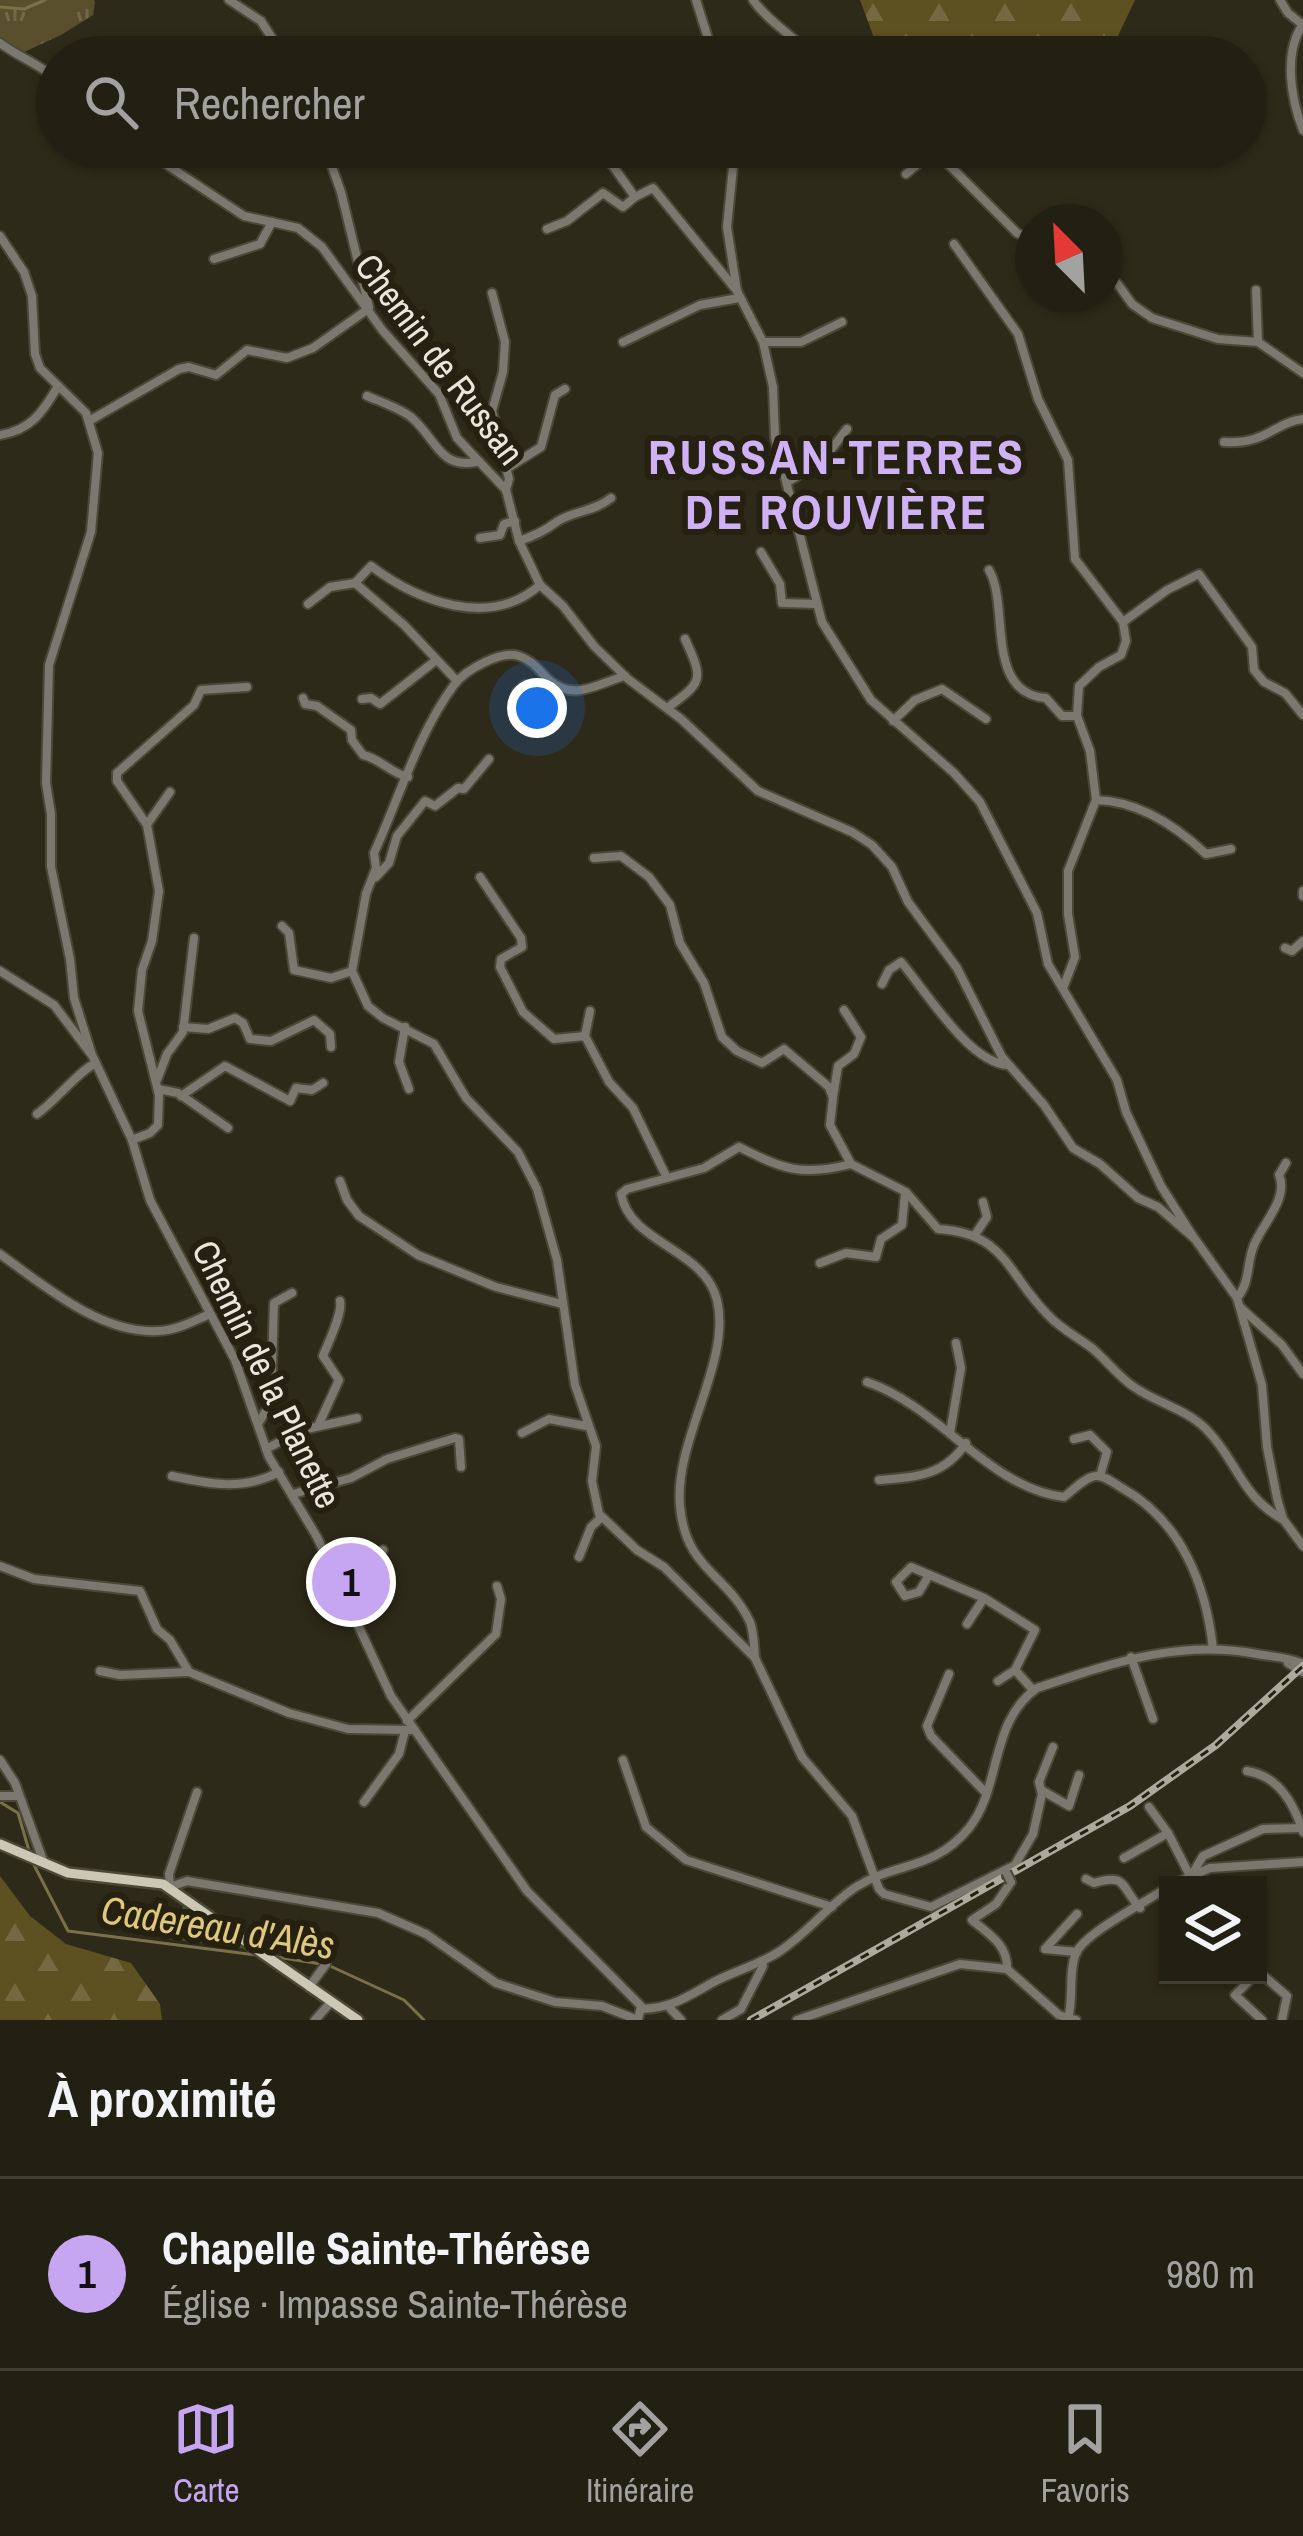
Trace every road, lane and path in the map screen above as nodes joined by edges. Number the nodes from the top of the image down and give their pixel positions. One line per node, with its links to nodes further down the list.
1 (229, 0): 6 (street)
2 (696, 0): 7 (street)
3 (753, 0): 8 (street)
4 (1280, 0): 5 (street)
5 (1303, 25): 11 (street)
6 (271, 36)
7 (707, 36)
8 (794, 36)
9 (0, 43): 10 (street)
10 (36, 63)
11 (1303, 130)
12 (172, 168): 20 (street, Chemin de Russan)
13 (332, 168): 26 (street)
14 (614, 168): 19 (street)
15 (733, 168): 30 (street)
16 (912, 168): 18 (street)
17 (952, 168): 22 (street)
18 (906, 174)
19 (635, 197): 21 (street); 30 (street)
20 (272, 222): 25 (street); 26 (street, Chemin de Russan)
21 (547, 229)
22 (1015, 231)
23 (0, 236): 37 (street)
24 (954, 244): 59 (street)
25 (214, 259)
26 (359, 289): 31 (street)
27 (1256, 290): 35 (street)
28 (1123, 291): 35 (street)
29 (491, 293): 46 (street)
30 (738, 294): 33 (street); 34 (street)
31 (368, 309): 41 (street); 45 (street, Chemin de Russan)
32 (842, 322): 34 (street)
33 (622, 342)
34 (763, 342): 47 (street)
35 (1258, 342): 36 (street)
36 (1303, 373)
37 (58, 386): 41 (street); 43 (street)
38 (565, 389): 46 (street)
39 (367, 396): 45 (street)
40 (1303, 419): 44 (street)
41 (89, 421): 97 (street)
42 (847, 430): 47 (street)
43 (0, 434)
44 (1224, 442)
45 (477, 462): 48 (street, Chemin de Russan)
46 (506, 469): 48 (street)
47 (789, 481): 58 (street)
48 (506, 490): 50 (street, Chemin de Russan)
49 (611, 498): 52 (street)
50 (515, 521): 51 (street); 52 (street, Chemin de Russan)
51 (480, 538)
52 (519, 541): 56 (street, Chemin de Russan)
53 (761, 552): 58 (street)
54 (989, 569): 71 (street)
55 (355, 583): 56 (street); 57 (street); 61 (street)
56 (540, 585): 62 (street, Chemin de Russan)
57 (308, 604)
58 (817, 604): 73 (street)
59 (1123, 622): 69 (street); 71 (street)
60 (686, 639): 68 (street)
61 (435, 661): 63 (street); 67 (street)
62 (625, 676): 64 (street); 68 (street, Chemin de Russan)
63 (457, 681): 64 (street); 75 (street)
64 (553, 684): 70 (street)
65 (247, 687): 78 (street)
66 (303, 698): 75 (street)
67 (362, 699)
68 (667, 708): 98 (street, Chemin de Russan)
69 (1303, 715)
70 (556, 716)
71 (1077, 716): 77 (street)
72 (986, 719): 73 (street)
73 (893, 721): 90 (street)
74 (489, 759): 82 (street)
75 (408, 777): 82 (street)
76 (170, 792): 78 (street)
77 (1096, 800): 79 (street); 90 (street)
78 (147, 825): 100 (street)
79 (1231, 849)
80 (594, 858): 103 (street)
81 (480, 877): 95 (street)
82 (371, 882): 88 (street)
83 (281, 926): 88 (street)
84 (194, 938): 94 (street)
85 (1303, 941): 86 (street)
86 (1285, 949)
87 (0, 971): 97 (street)
88 (352, 971): 93 (street)
89 (882, 984): 98 (street)
90 (1062, 989): 114 (street)
91 (844, 1010): 103 (street)
92 (590, 1011): 95 (street)
93 (405, 1027): 101 (street); 120 (street)
94 (183, 1028): 96 (street); 100 (street)
95 (585, 1036): 109 (street)
96 (331, 1047)
97 (94, 1059): 104 (street); 106 (street, Chemin de la Planette)
98 (1010, 1065): 114 (street, Chemin de Russan)
99 (323, 1083): 102 (street)
100 (158, 1085): 102 (street); 106 (street)
101 (409, 1089)
102 (182, 1096): 105 (street)
103 (833, 1098): 108 (street)
104 (37, 1114)
105 (229, 1128)
106 (132, 1140): 121 (street, Chemin de la Planette)
107 (1286, 1163): 119 (street)
108 (851, 1164): 109 (street); 111 (street)
109 (667, 1178): 153 (street)
110 (340, 1181): 120 (street)
111 (905, 1192): 113 (street); 116 (street)
112 (983, 1202): 113 (street)
113 (974, 1236): 141 (street)
114 (1195, 1239): 119 (street)
115 (0, 1254): 121 (street)
116 (820, 1263)
117 (292, 1293): 126 (street)
118 (340, 1301): 127 (street)
119 (1238, 1303): 123 (street); 141 (street)
120 (562, 1304): 128 (street)
121 (210, 1314): 126 (street, Chemin de la Planette)
122 (956, 1343): 130 (street)
123 (1302, 1371)
124 (867, 1382): 130 (street)
125 (357, 1418): 127 (street)
126 (258, 1424): 133 (street, Chemin de la Planette)
127 (318, 1426): 133 (street)
128 (587, 1426): 129 (street); 140 (street)
129 (522, 1432)
130 (950, 1433): 132 (street)
131 (1074, 1439): 137 (street)
132 (966, 1443): 137 (street); 138 (street)
133 (266, 1449): 135 (street, Chemin de la Planette)
134 (461, 1467): 139 (street)
135 (279, 1472): 136 (street); 139 (street, Chemin de la Planette)
136 (172, 1476)
137 (1100, 1476): 151 (street)
138 (879, 1480)
139 (293, 1494): 147 (street, Chemin de la Planette)
140 (602, 1517): 144 (street); 153 (street)
141 (1283, 1520): 142 (street)
142 (1303, 1546)
143 (383, 1550): 147 (street)
144 (579, 1557)
145 (0, 1566): 157 (street)
146 (929, 1574): 146 (street); 149 (street)
147 (338, 1584): 162 (street, Chemin de la Planette)
148 (497, 1586): 162 (street)
149 (984, 1598): 150 (street); 155 (street)
150 (967, 1624)
151 (1213, 1649): 152 (street); 154 (street)
152 (1131, 1657): 160 (street); 161 (street)
153 (755, 1658): 184 (street)
154 (1303, 1668)
155 (1015, 1670): 159 (street); 160 (street)
156 (100, 1671): 157 (street)
157 (189, 1672): 162 (street)
158 (950, 1674): 170 (street)
159 (998, 1681)
160 (1033, 1690): 170 (street)
161 (1153, 1719)
162 (408, 1727): 173 (street); 200 (street, Chemin de la Planette)
163 (1053, 1747): 168 (street)
164 (0, 1760): 172 (street)
165 (623, 1760): 188 (street)
166 (1247, 1771): 175 (street)
167 (1079, 1775): 168 (street)
168 (1040, 1786): 182 (street)
169 (196, 1792): 186 (street)
170 (985, 1792): 184 (street)
171 (0, 1796): 172 (street)
172 (19, 1796): 180 (street)
173 (364, 1802)
174 (1149, 1807): 176 (street)
175 (1303, 1830): 181 (street)
176 (1168, 1833): 178 (street); 181 (street)
177 (0, 1844): 180 (main road)
178 (1124, 1858)
179 (1303, 1862): 181 (street)
180 (41, 1863): 186 (main road)
181 (1191, 1873): 183 (street)
182 (1008, 1875): 184 (street); 194 (street)
183 (1186, 1876)
184 (877, 1878): 188 (street)
185 (1086, 1879): 189 (street)
186 (170, 1887): 197 (main road); 200 (street)
187 (1159, 1894): 189 (street)
188 (832, 1907): 192 (street)
189 (1140, 1908): 191 (street)
190 (1077, 1914): 191 (street)
191 (1077, 1952): 201 (street)
192 (762, 1961): 199 (street); 205 (street)
193 (326, 1964): 197 (street)
194 (1007, 1969): 201 (street); 206 (street)
195 (1267, 1981): 208 (street)
196 (1246, 1984): 207 (street)
197 (309, 1987): 198 (main road)
198 (331, 2002): 202 (street); 203 (main road)
199 (669, 2007): 200 (street); 204 (street)
200 (639, 2016)
201 (1071, 2019)
202 (315, 2020)
203 (358, 2020)
204 (681, 2020)
205 (722, 2020)
206 (797, 2020)
207 (1262, 2020)
208 (1282, 2020)

